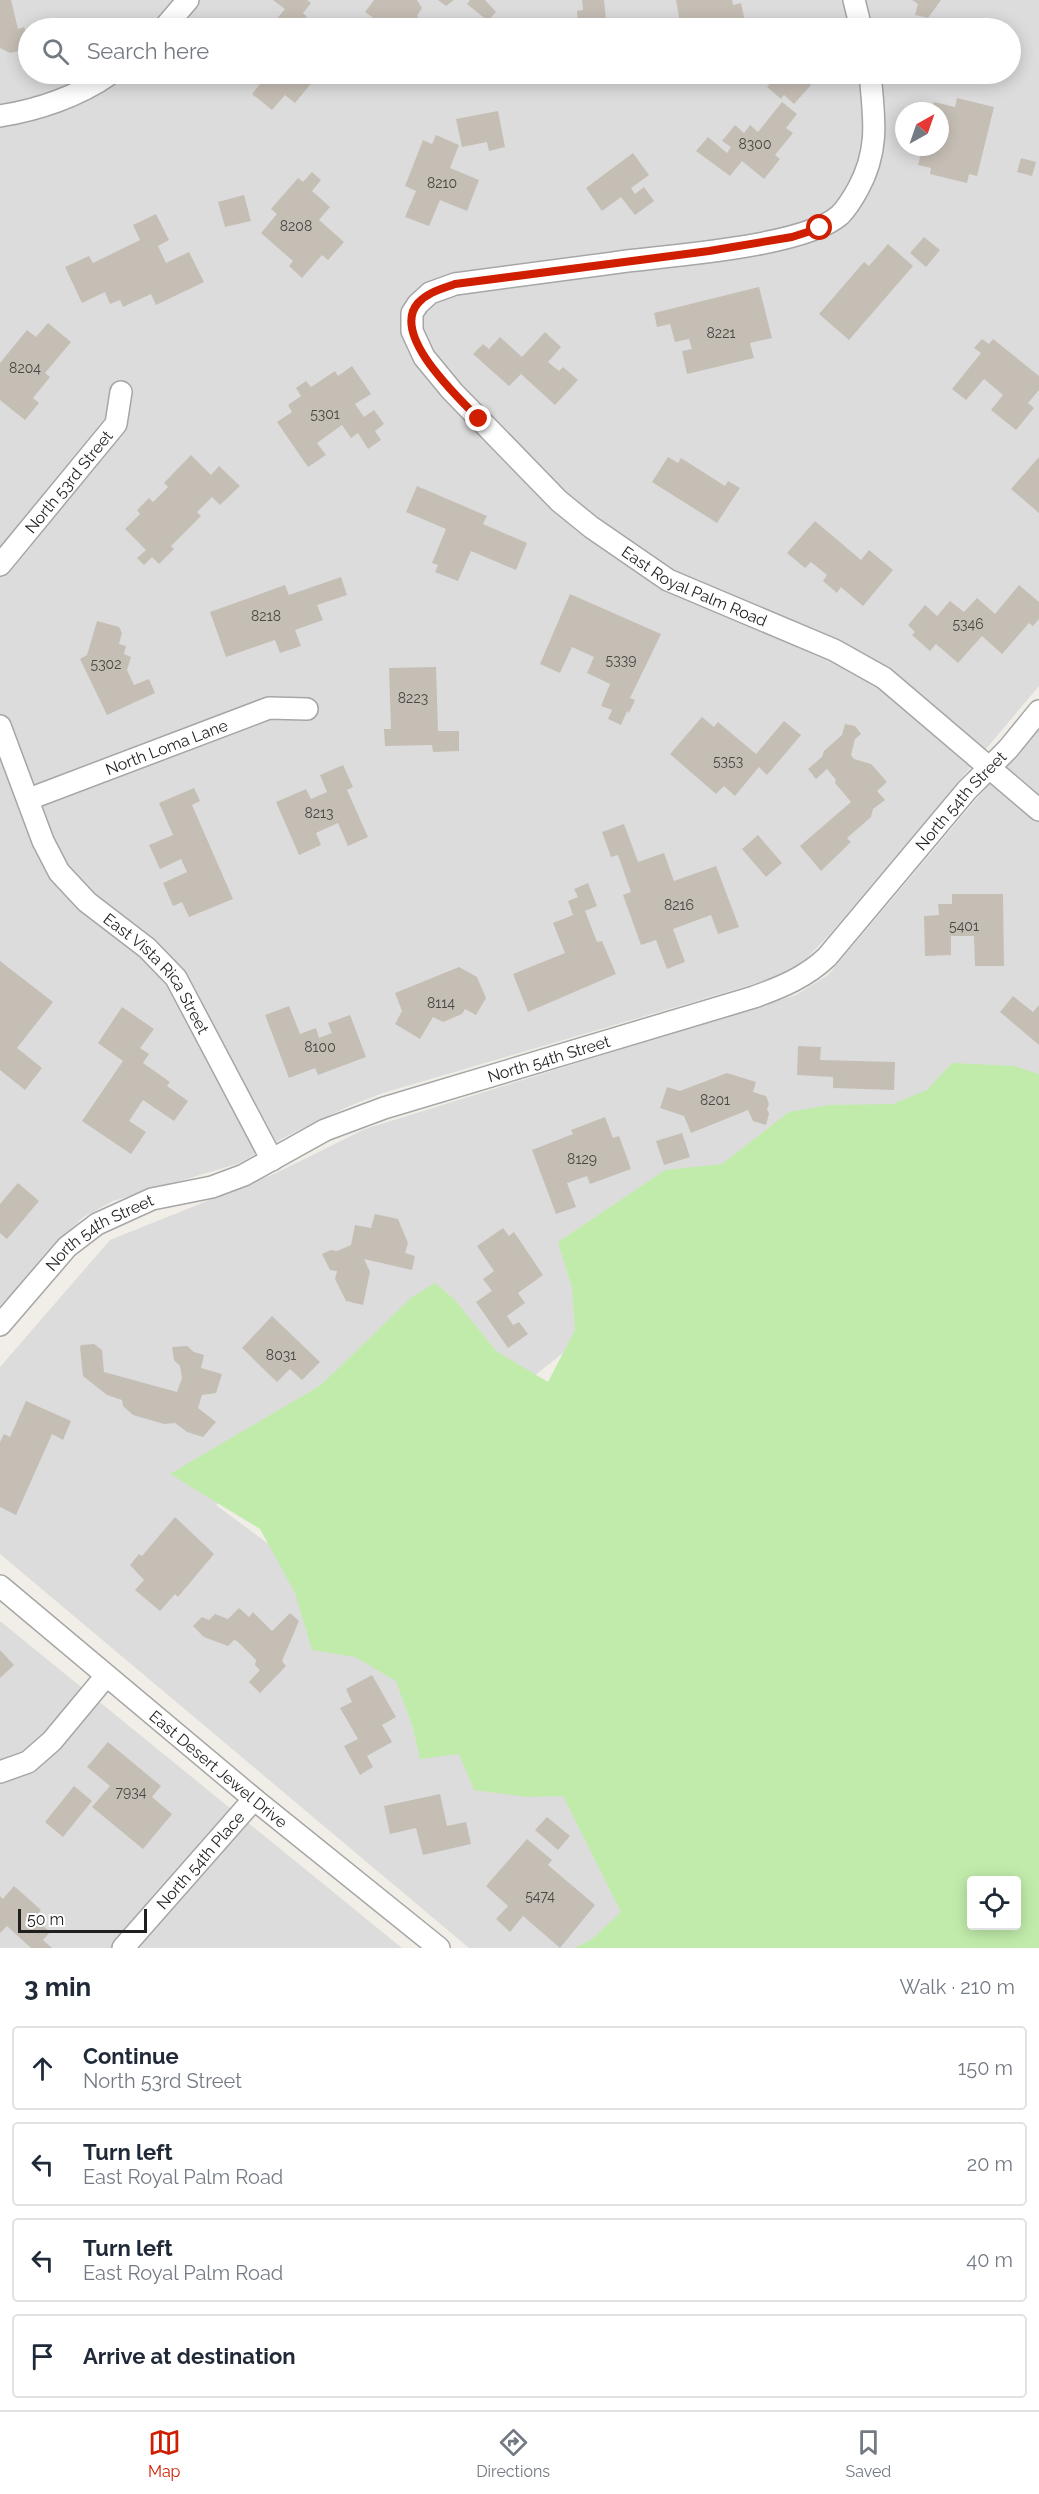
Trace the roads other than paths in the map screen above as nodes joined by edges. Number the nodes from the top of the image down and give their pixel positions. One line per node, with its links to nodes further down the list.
1 (188, 0): 3 (street)
2 (854, 0): 4 (street)
3 (173, 18)
4 (858, 18)
5 (96, 84): 7 (street)
6 (871, 84): 13 (street, East Royal Palm Road)
7 (0, 116)
8 (121, 392): 9 (street, North 53rd Street)
9 (0, 565)
10 (307, 709): 14 (street, North Loma Lane)
11 (1039, 711): 13 (street, North 54th Street)
12 (0, 726): 14 (street)
13 (989, 768): 15 (street, East Royal Palm Road); 16 (street, North 54th Street)
14 (29, 799): 16 (street, East Vista Rica Street)
15 (1039, 810)
16 (272, 1160): 17 (street, North 54th Street)
17 (0, 1325)
18 (0, 1586): 19 (street, East Desert Jewel Drive)
19 (106, 1676): 20 (street); 21 (street, East Desert Jewel Drive)
20 (0, 1772)
21 (254, 1799): 22 (street, North 54th Place); 23 (street, East Desert Jewel Drive)
22 (123, 1948)
23 (439, 1948)

